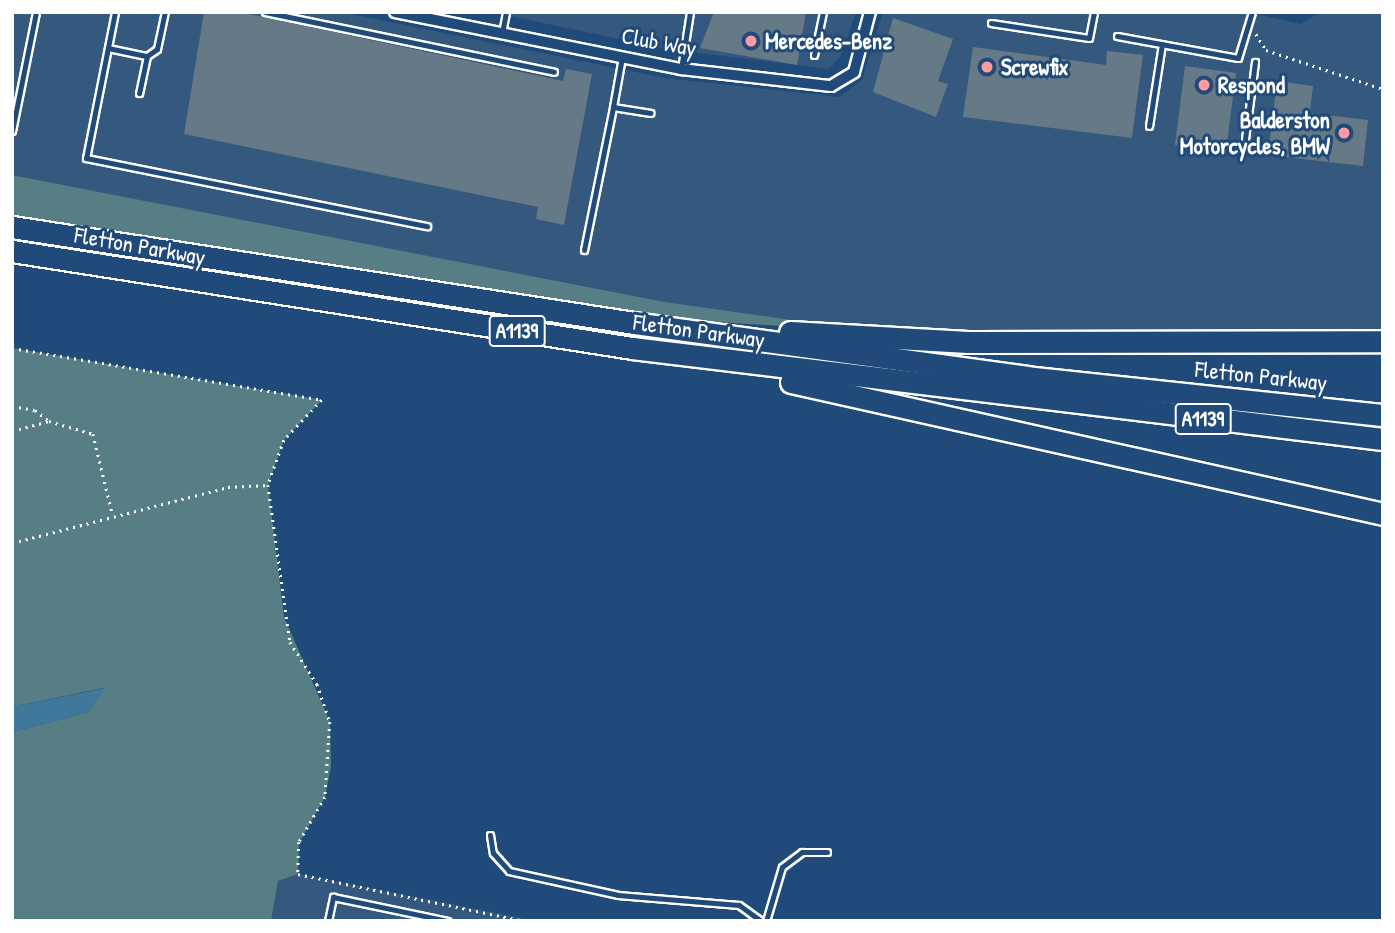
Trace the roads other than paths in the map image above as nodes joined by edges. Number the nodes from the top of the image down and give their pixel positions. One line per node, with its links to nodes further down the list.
1 (36, 12): 28 (lane)
2 (115, 12): 17 (lane)
3 (165, 12): 19 (lane)
4 (265, 12): 23 (lane)
5 (395, 12): 12 (street, Club Way)
6 (506, 12): 14 (lane)
7 (690, 12): 22 (lane)
8 (823, 12): 18 (lane)
9 (1094, 12): 13 (lane)
10 (870, 13): 22 (street, Club Way)
11 (1252, 15): 16 (lane)
12 (438, 17): 14 (street, Club Way)
13 (990, 23)
14 (502, 33): 20 (street, Club Way)
15 (1117, 36): 16 (lane)
16 (1162, 44): 27 (lane)
17 (108, 48): 19 (lane); 30 (lane)
18 (814, 55)
19 (147, 56): 24 (lane)
20 (622, 57): 22 (street, Club Way); 25 (lane)
21 (1255, 62): 29 (lane)
22 (681, 69)
23 (554, 72)
24 (139, 93)
25 (613, 107): 26 (lane); 32 (lane)
26 (651, 113)
27 (1149, 126)
28 (12, 131)
29 (1245, 139)
30 (428, 226)
31 (12, 227): 34 (highway, Fletton Parkway / A1139)
32 (584, 250)
33 (12, 251): 36 (highway, Fletton Parkway / A1139)
34 (634, 323): 35 (highway); 37 (highway, Fletton Parkway / A1139)
35 (1383, 341)
36 (632, 348): 38 (highway, Fletton Parkway / A1139); 39 (highway)
37 (1383, 415)
38 (1383, 439)
39 (1383, 514)
40 (489, 835): 44 (lane)
41 (827, 852): 44 (lane)
42 (328, 921): 43 (lane)
43 (448, 921)
44 (764, 921)

